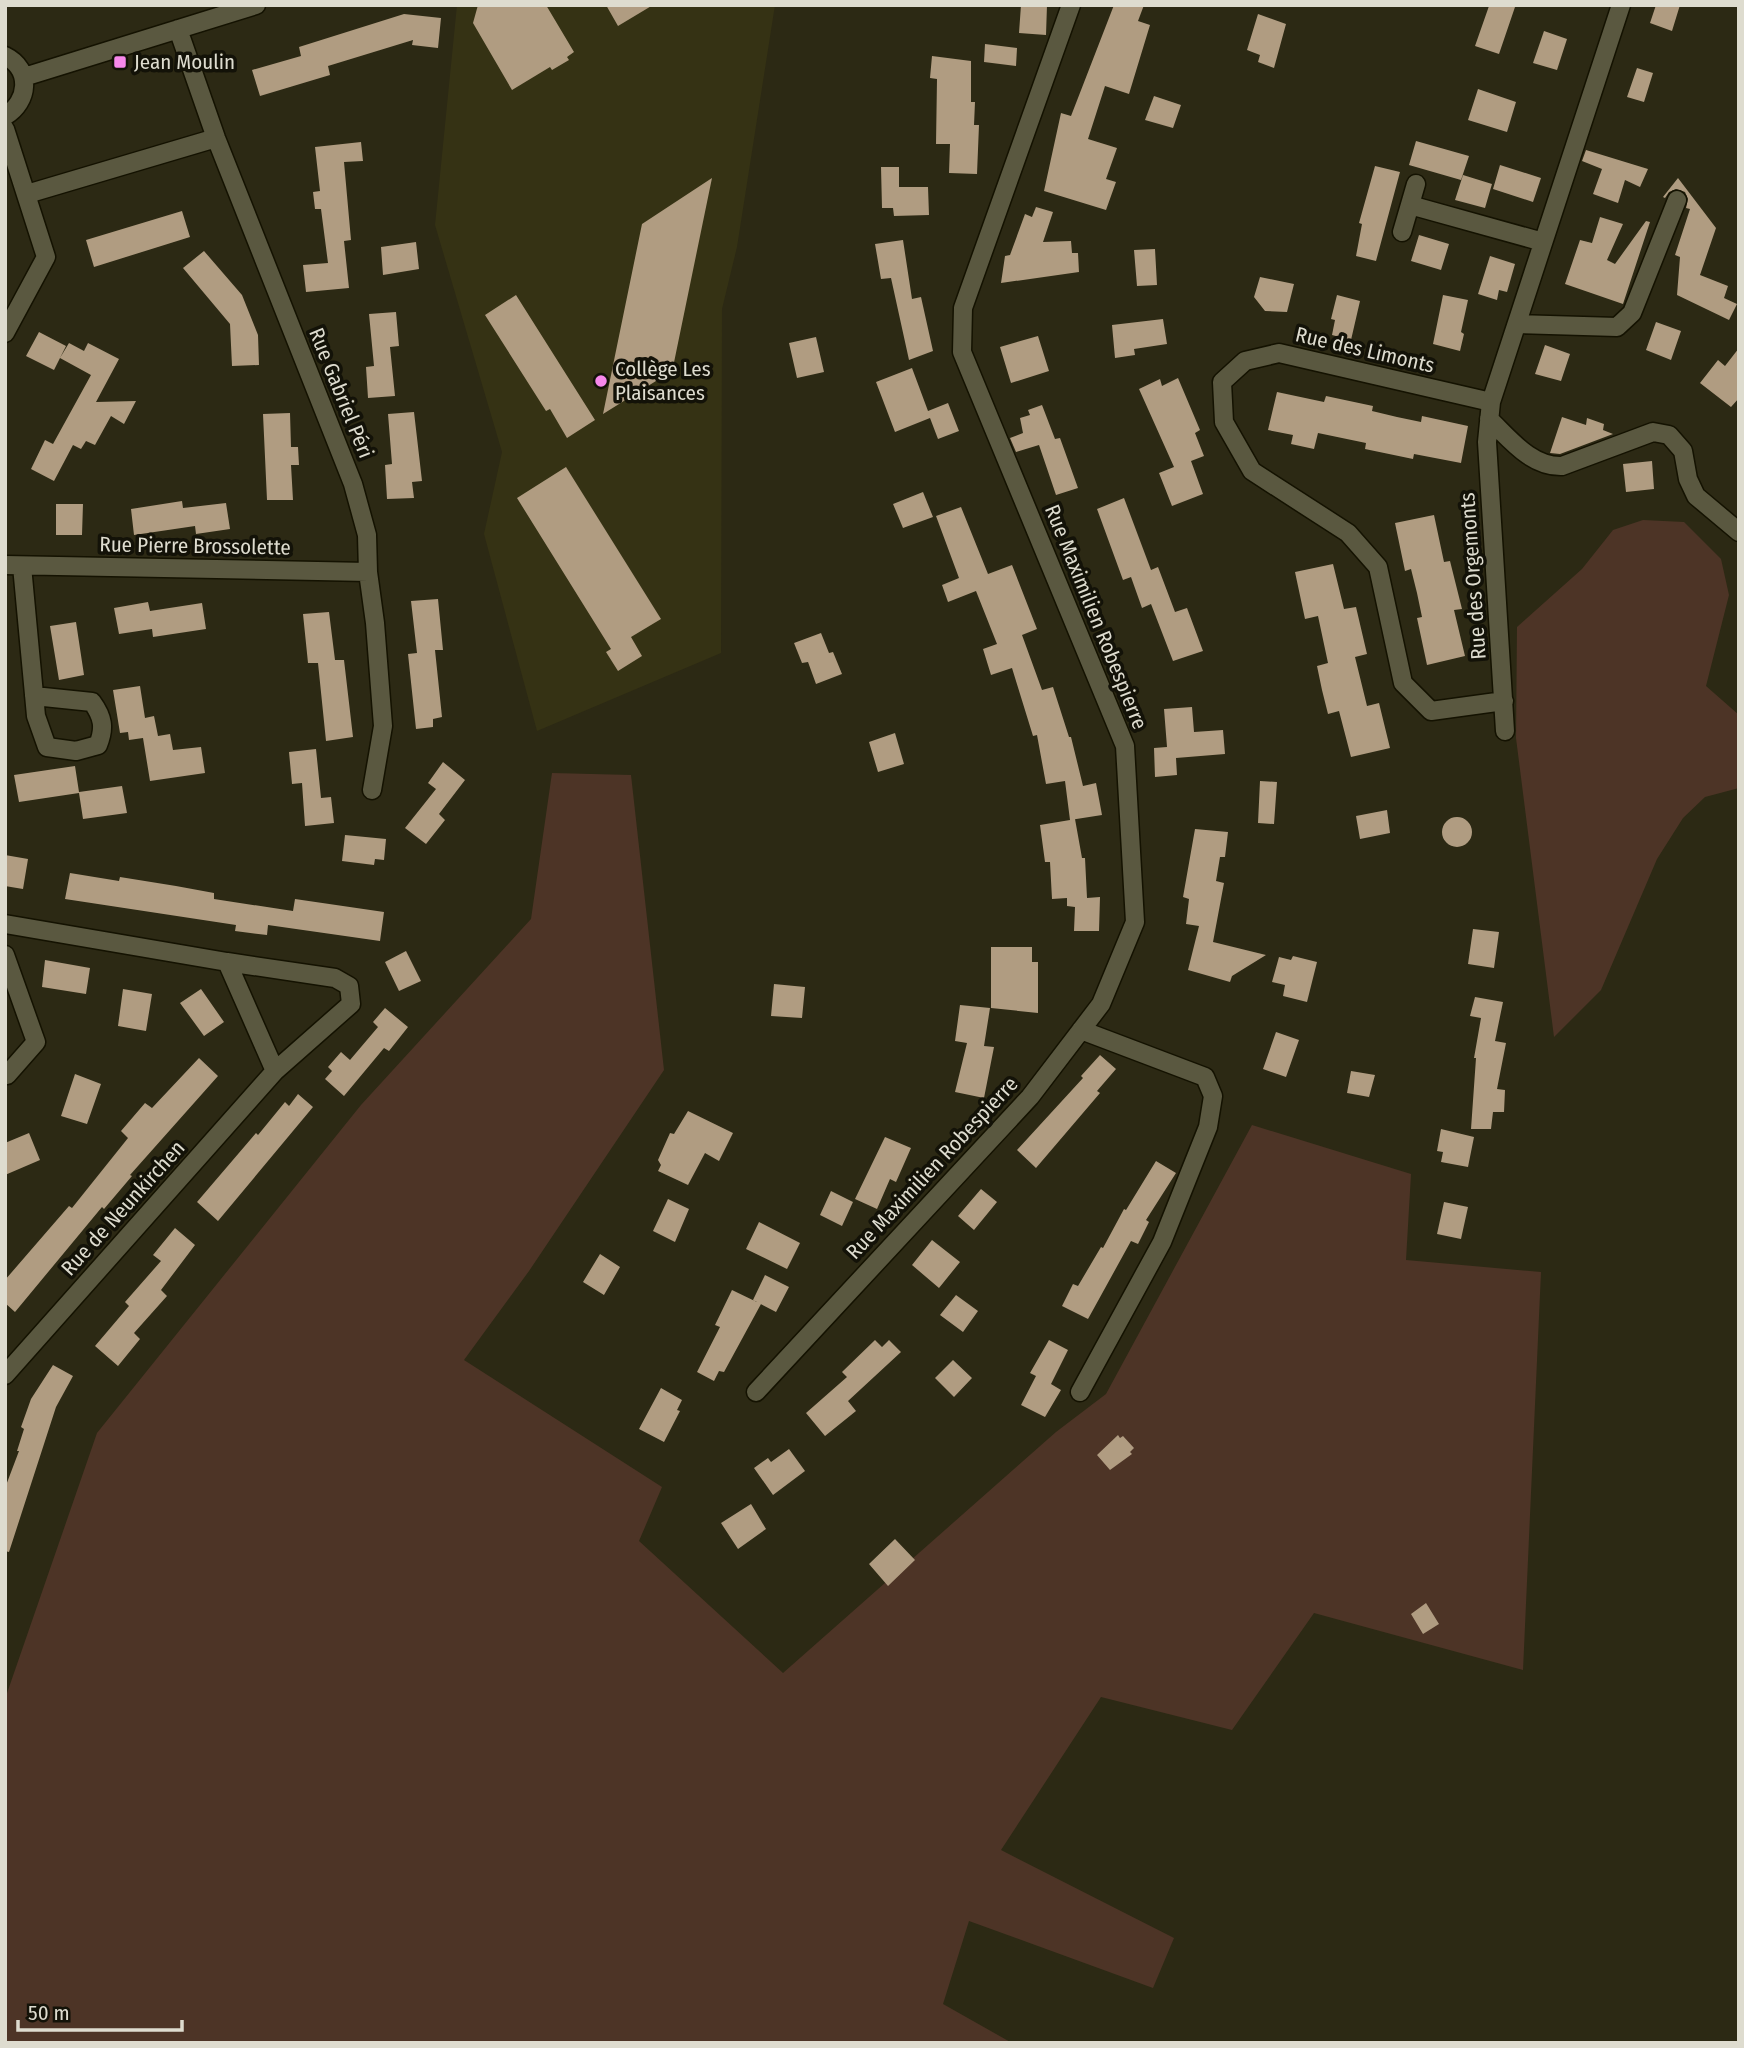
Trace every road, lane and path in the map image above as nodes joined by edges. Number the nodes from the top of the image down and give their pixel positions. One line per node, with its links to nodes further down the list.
1 (256, 5): 4 (street)
2 (1071, 5): 29 (street, Rue Maximilien Robespierre)
3 (1621, 5): 15 (street, Rue des Orgemonts)
4 (178, 29): 6 (street); 9 (street, Rue Gabriel Péri)
5 (5, 56): 6 (street)
6 (23, 77): 7 (street)
7 (5, 116)
8 (5, 129): 11 (street)
9 (216, 138): 11 (street); 21 (street, Rue Gabriel Péri)
10 (1416, 184): 13 (street)
11 (27, 194): 17 (street)
12 (1677, 200): 16 (street)
13 (1410, 205): 14 (street); 15 (street)
14 (1402, 232)
15 (1543, 242): 16 (street, Rue des Orgemonts)
16 (1517, 324): 18 (street, Rue des Orgemonts)
17 (5, 333)
18 (1490, 410): 19 (street); 23 (street, Rue des Orgemonts); 23 (street, Rue des Limonts)
19 (1739, 532)
20 (14, 565): 21 (street, Rue Pierre Brossolette); 22 (street, Rue Pierre Brossolette)
21 (368, 572): 25 (street, Rue Gabriel Péri)
22 (34, 696)
23 (1504, 701): 24 (street, Rue des Orgemonts)
24 (1505, 731)
25 (372, 790)
26 (5, 924): 28 (street, Rue de Neunkirchen)
27 (5, 955): 31 (street)
28 (228, 962): 30 (street); 30 (street, Rue de Neunkirchen)
29 (1081, 1030): 33 (street, Rue Maximilien Robespierre); 34 (street)
30 (275, 1071): 32 (street, Rue de Neunkirchen)
31 (7, 1075)
32 (5, 1375)
33 (756, 1392)
34 (1080, 1392)

